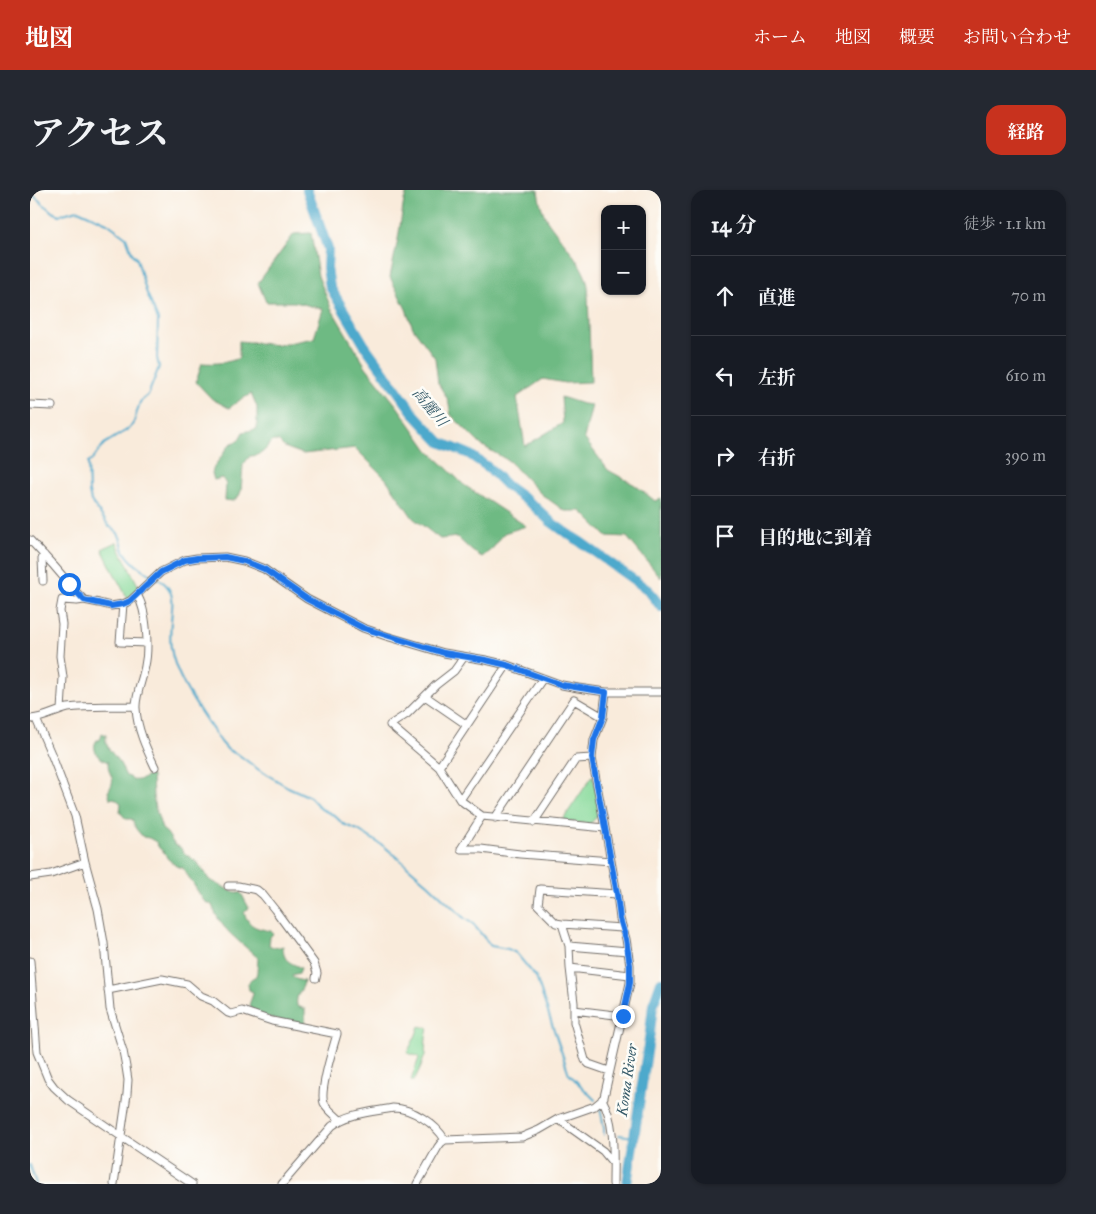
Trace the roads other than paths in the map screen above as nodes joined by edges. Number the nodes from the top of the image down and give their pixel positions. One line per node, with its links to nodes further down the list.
1 (30, 405): 2 (street)
2 (52, 406)
3 (30, 540): 4 (street)
4 (44, 555): 5 (street); 7 (street)
5 (43, 581)
6 (137, 594): 8 (street); 9 (street); 10 (street)
7 (84, 600): 8 (street); 17 (street)
8 (123, 604): 9 (street)
9 (147, 643): 16 (street)
10 (464, 657): 11 (street); 15 (street)
11 (507, 665): 12 (street); 20 (street)
12 (543, 678): 13 (street); 24 (street)
13 (606, 692): 14 (street); 18 (street)
14 (661, 692)
15 (426, 696): 20 (street); 23 (street)
16 (136, 706): 17 (street); 22 (street)
17 (62, 710): 19 (street)
18 (603, 717): 21 (street); 26 (street)
19 (33, 719): 30 (street)
20 (467, 725): 23 (street)
21 (592, 758): 27 (street); 28 (street)
22 (155, 767)
23 (439, 768): 24 (street)
24 (460, 800): 25 (street)
25 (482, 816): 26 (street); 29 (street)
26 (495, 818): 27 (street)
27 (534, 822): 28 (street)
28 (605, 828): 29 (street)
29 (611, 861): 33 (street)
30 (85, 862): 31 (street); 42 (street)
31 (30, 877)
32 (228, 886): 41 (street)
33 (617, 894): 34 (street); 35 (street)
34 (562, 924): 35 (street); 36 (street)
35 (622, 928): 37 (street)
36 (569, 946): 37 (street); 39 (street)
37 (628, 951): 40 (street)
38 (30, 961): 49 (street)
39 (570, 968): 40 (street); 43 (street)
40 (630, 975): 44 (street)
41 (316, 978)
42 (108, 990): 48 (street); 49 (street)
43 (574, 1010): 44 (street); 45 (street)
44 (623, 1016): 45 (street)
45 (609, 1071): 46 (street)
46 (602, 1099): 47 (street); 51 (street)
47 (558, 1119): 50 (street); 51 (street)
48 (340, 1120): 50 (street); 54 (street)
49 (122, 1137): 52 (street); 53 (street)
50 (446, 1140): 55 (street)
51 (613, 1163): 56 (street)
52 (114, 1184)
53 (192, 1184)
54 (282, 1184)
55 (418, 1184)
56 (613, 1184)

